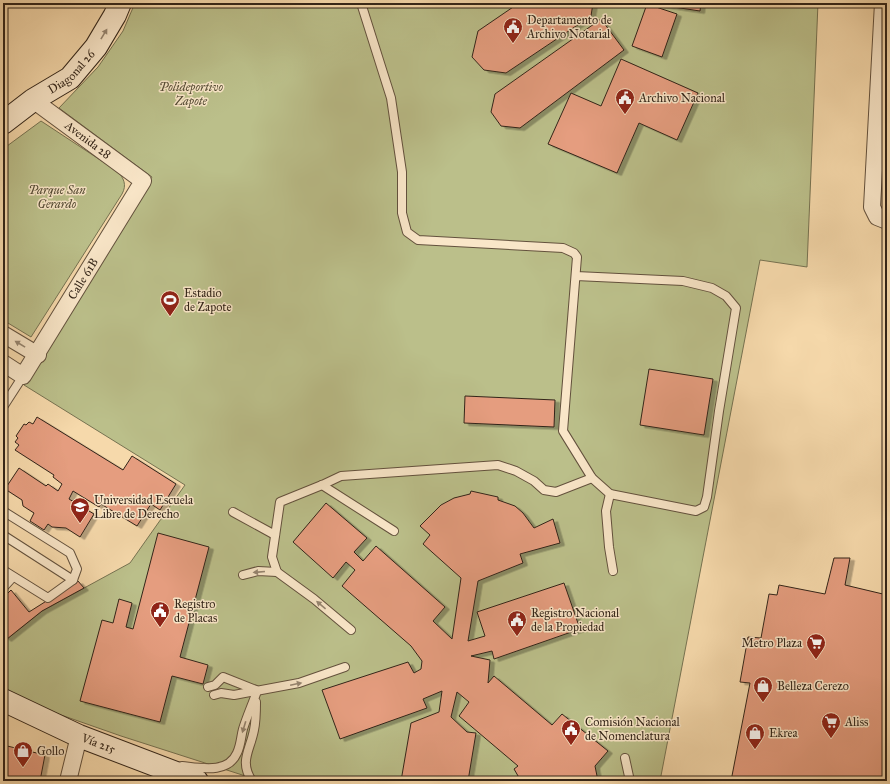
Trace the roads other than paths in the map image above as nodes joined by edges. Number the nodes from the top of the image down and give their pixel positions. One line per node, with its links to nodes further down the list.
1 (120, 3): 5 (main road, Diagonal 26, one-way to 1)
2 (361, 3): 9 (lane)
3 (883, 3): 4 (street)
4 (882, 92): 8 (street)
5 (33, 100): 6 (main road, Diagonal 26); 7 (street, Avenida 28)
6 (3, 123)
7 (143, 181): 11 (street, Calle 61B)
8 (882, 219)
9 (576, 276): 15 (lane); 17 (lane)
10 (3, 334): 11 (street, one-way to 10)
11 (38, 355): 13 (street, Calle 61B)
12 (3, 363): 13 (street)
13 (23, 376): 14 (lane)
14 (3, 407)
15 (592, 478): 16 (lane); 17 (lane)
16 (322, 485): 20 (lane); 22 (lane)
17 (610, 494): 24 (lane)
18 (3, 511): 28 (lane)
19 (233, 512): 22 (lane)
20 (394, 531)
21 (3, 534): 28 (lane)
22 (275, 535): 25 (lane)
23 (4, 571): 27 (lane)
24 (613, 571)
25 (277, 572): 26 (lane, one-way to 26); 30 (lane, one-way to 25)
26 (243, 575)
27 (13, 577): 28 (lane); 29 (lane)
28 (73, 580)
29 (3, 588)
30 (351, 630)
31 (344, 667): 33 (lane, one-way to 31)
32 (208, 687): 33 (lane)
33 (257, 691): 34 (lane); 37 (lane, one-way to 37); 41 (lane)
34 (214, 695)
35 (3, 700): 36 (main road, Vía 215)
36 (79, 736): 37 (main road, Vía 215); 39 (street)
37 (130, 757): 40 (main road, Vía 215)
38 (625, 758): 42 (lane)
39 (68, 781)
40 (197, 781)
41 (252, 781)
42 (630, 781)

